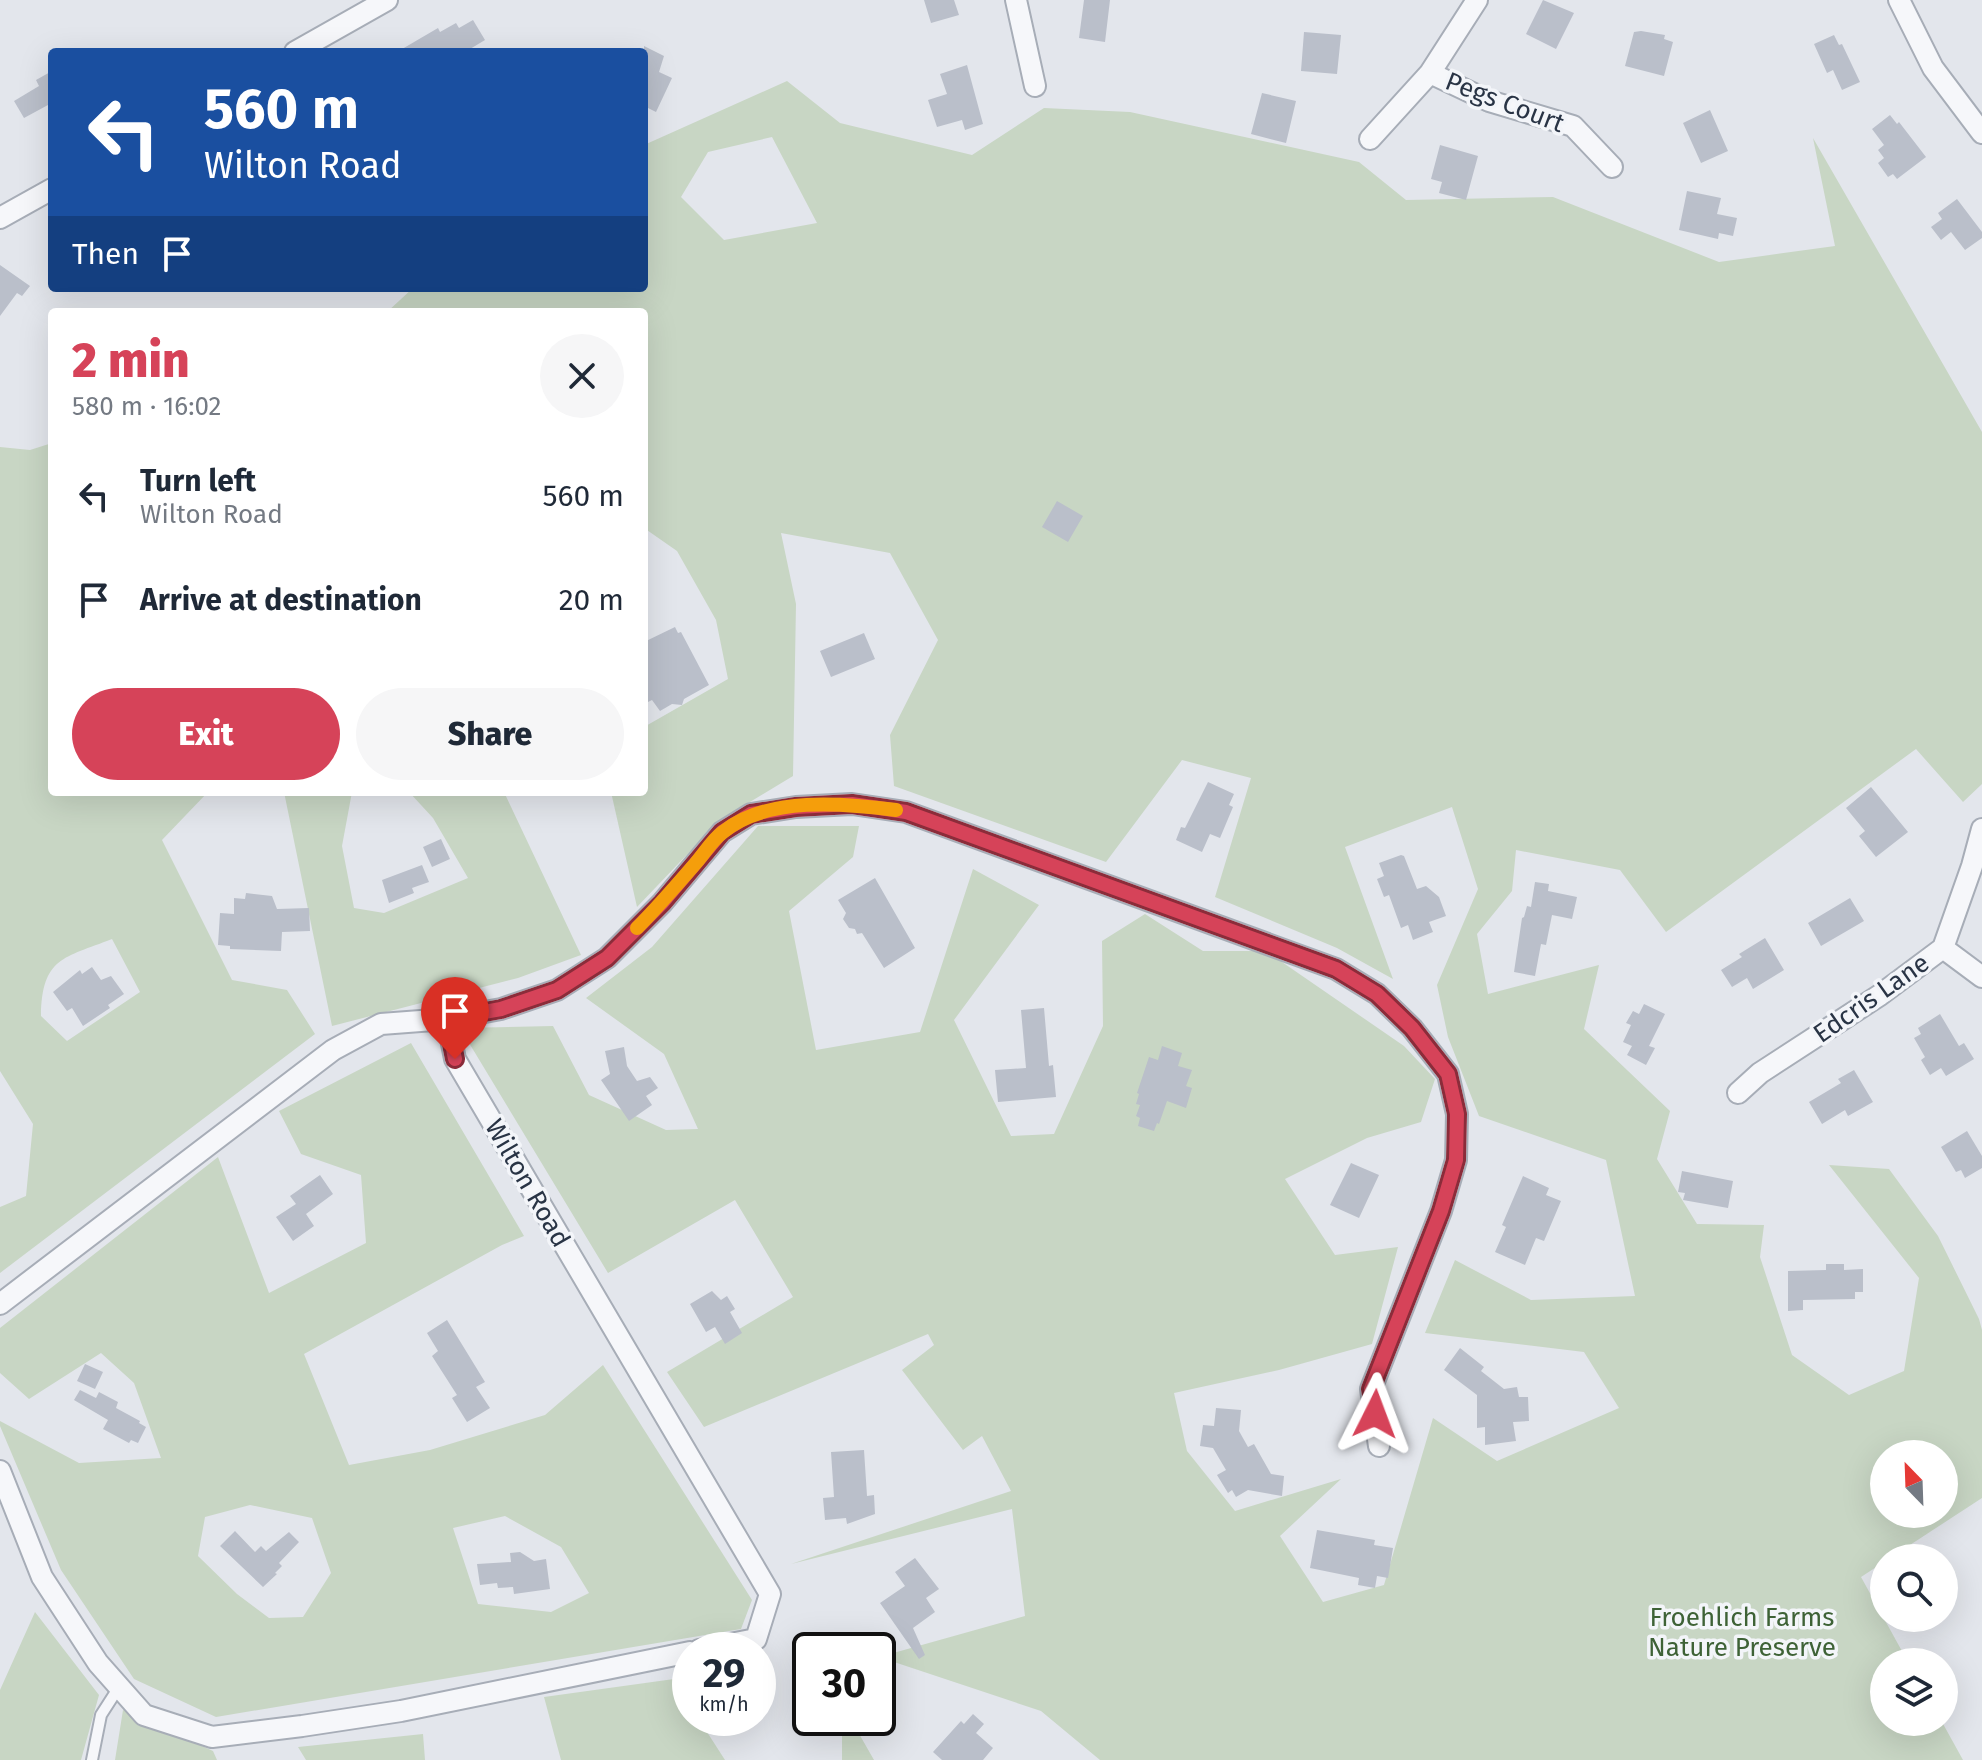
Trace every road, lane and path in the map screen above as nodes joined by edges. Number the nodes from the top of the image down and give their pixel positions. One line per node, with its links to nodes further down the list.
1 (387, 0): 5 (street)
2 (1016, 0): 7 (street)
3 (1477, 0): 6 (street)
4 (1899, 0): 8 (street)
5 (302, 48)
6 (1430, 73): 9 (street); 10 (street, Pegs Court)
7 (1035, 86)
8 (1982, 133)
9 (1370, 139)
10 (1612, 167)
11 (48, 191): 12 (street)
12 (0, 218)
13 (1982, 829): 14 (street, Edcris Lane)
14 (1943, 948): 15 (street); 17 (street, Edcris Lane)
15 (1982, 977)
16 (447, 1019): 18 (street); 19 (street); 21 (street, Wilton Road)
17 (1738, 1093)
18 (0, 1304)
19 (1379, 1446)
20 (0, 1471): 23 (street)
21 (758, 1632)
22 (672, 1656): 23 (street)
23 (119, 1687): 24 (lane)
24 (92, 1760)

